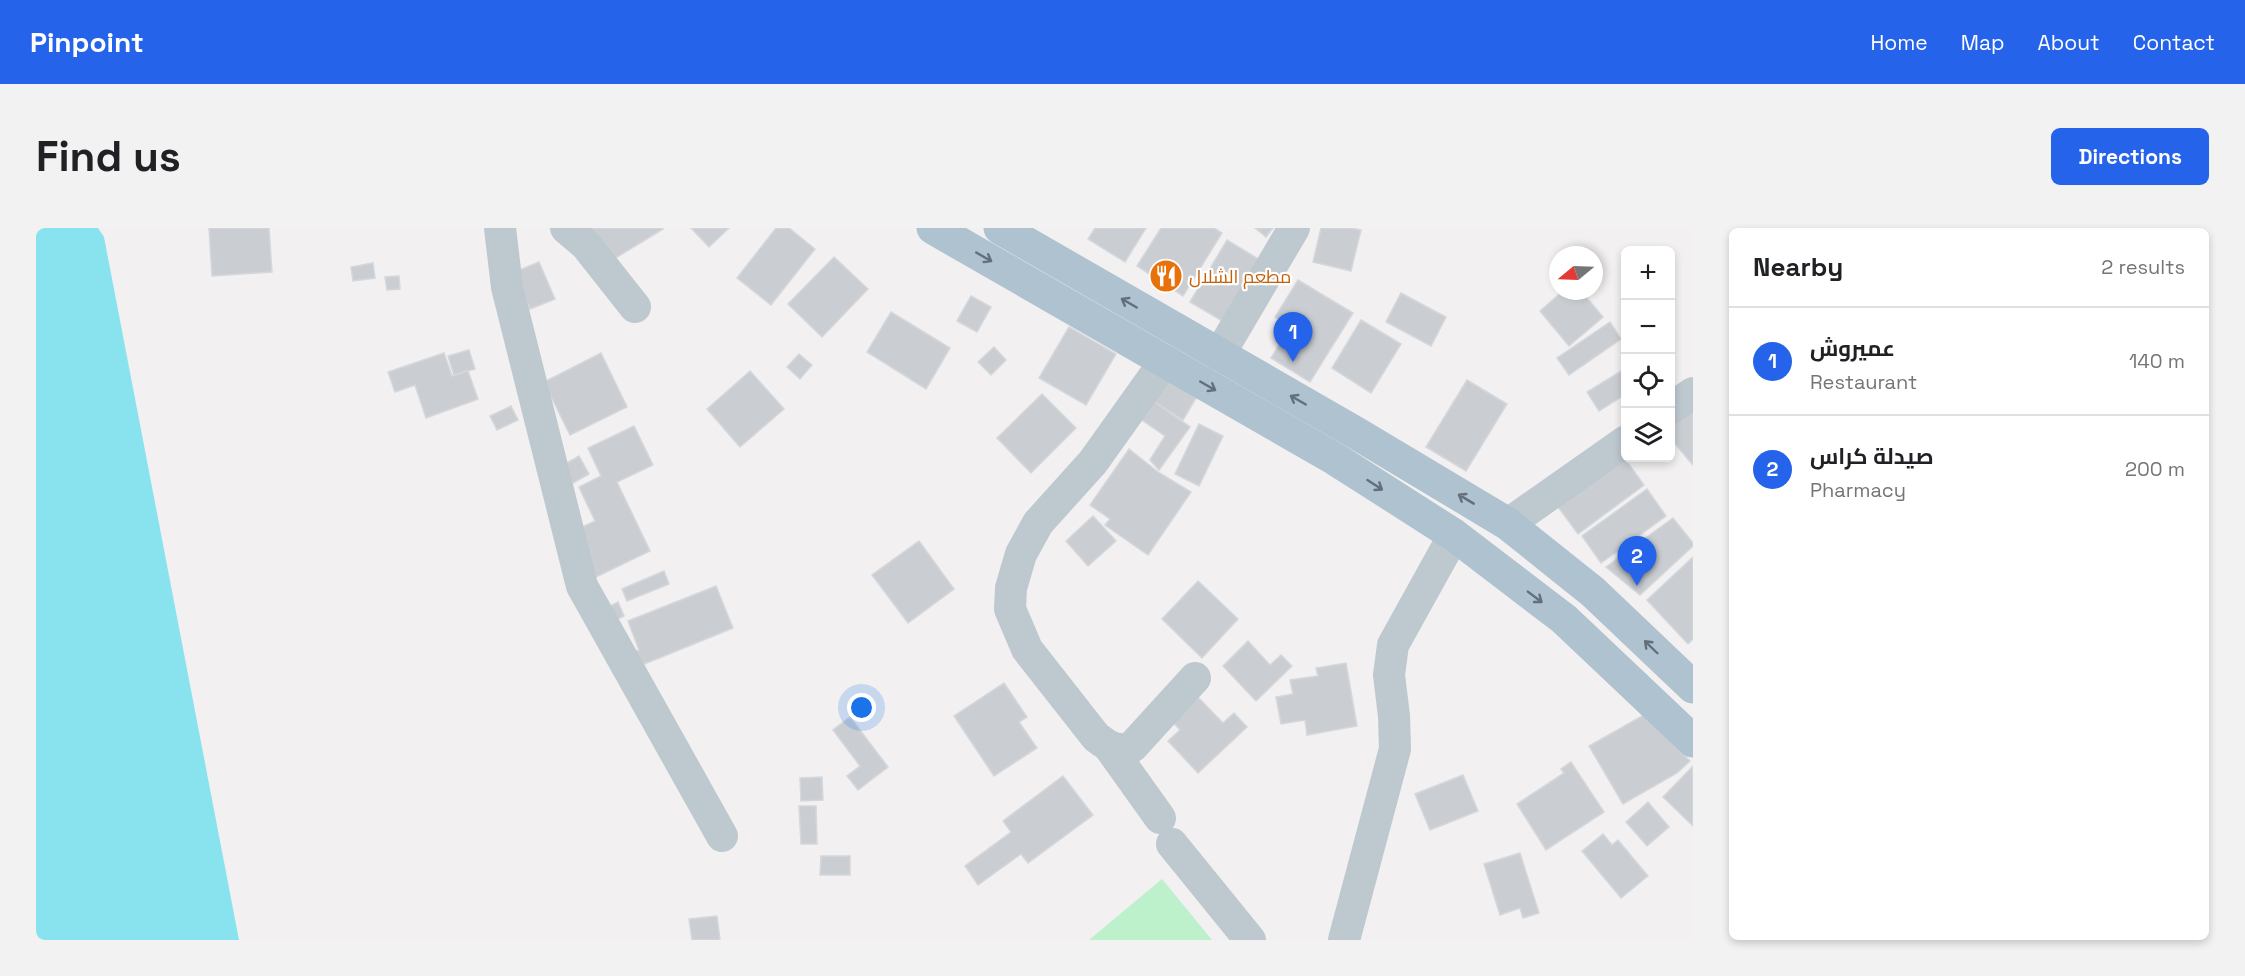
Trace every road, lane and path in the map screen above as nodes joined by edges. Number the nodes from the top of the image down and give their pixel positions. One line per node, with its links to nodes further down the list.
1 (500, 228): 18 (street)
2 (566, 228): 6 (street)
3 (933, 228): 8 (main road, one-way to 8)
4 (1000, 228): 7 (main road, one-way to 4)
5 (1294, 228): 7 (street)
6 (635, 307)
7 (1219, 355): 12 (main road, one-way to 7)
8 (1165, 361): 13 (main road, one-way to 13); 17 (street)
9 (1693, 393): 10 (street)
10 (1672, 408)
11 (1621, 445): 12 (street)
12 (1508, 524): 15 (main road, one-way to 12)
13 (1454, 535): 16 (main road, one-way to 16); 20 (street)
14 (1195, 678): 17 (street)
15 (1693, 687)
16 (1693, 741)
17 (1110, 748): 19 (street)
18 (722, 836)
19 (1250, 940)
20 (1344, 940)

